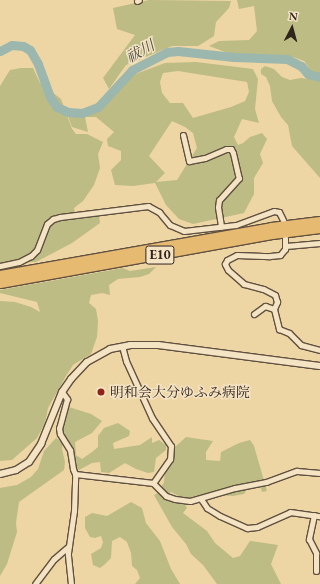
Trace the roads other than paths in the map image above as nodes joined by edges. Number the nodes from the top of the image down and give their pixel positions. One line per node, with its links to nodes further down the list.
1 (183, 135): 4 (street)
2 (283, 220): 4 (street)
3 (320, 220): 10 (highway, E10)
4 (221, 227): 9 (street)
5 (320, 228): 11 (highway, E10)
6 (285, 238): 8 (street)
7 (320, 243): 8 (street)
8 (286, 246): 12 (street)
9 (0, 266)
10 (0, 275)
11 (0, 283)
12 (274, 309): 13 (street); 15 (street)
13 (254, 314)
14 (122, 346): 16 (street); 17 (street); 21 (street)
15 (320, 350)
16 (320, 366)
17 (62, 392): 19 (street); 20 (street)
18 (320, 473): 22 (street)
19 (0, 474)
20 (76, 474): 21 (street); 25 (street)
21 (153, 483): 22 (street)
22 (201, 499): 23 (street)
23 (314, 515): 24 (street); 26 (street)
24 (320, 516)
25 (68, 546): 27 (street); 28 (street)
26 (316, 571)
27 (35, 584)
28 (71, 584)

